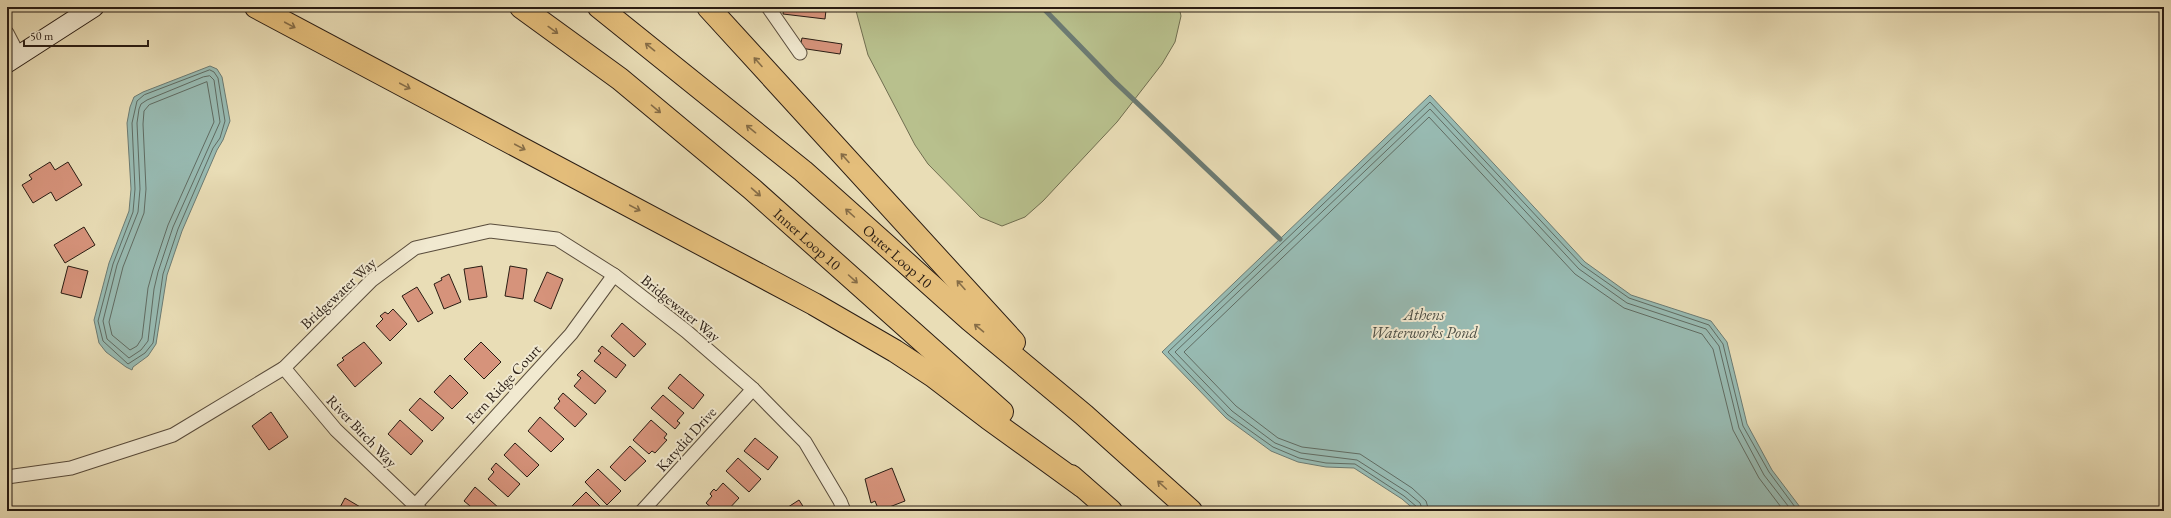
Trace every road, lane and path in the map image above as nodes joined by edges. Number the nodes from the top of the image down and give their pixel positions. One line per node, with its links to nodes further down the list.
1 (94, 7): 9 (main road)
2 (256, 7): 15 (highway, one-way to 15)
3 (521, 7): 15 (highway, Inner Loop 10, one-way to 15)
4 (599, 7): 13 (highway, Outer Loop 10, one-way to 4)
5 (708, 7): 13 (highway, one-way to 5)
6 (768, 7): 8 (street)
7 (7, 33): 9 (street)
8 (800, 53)
9 (13, 59)
10 (614, 275): 11 (street, Bridgewater Way); 12 (street, Bridgewater Way); 16 (street, Fern Ridge Court)
11 (284, 368): 14 (street, Bridgewater Way); 16 (street, River Birch Way)
12 (753, 389): 17 (street, Katydid Drive); 18 (street, Bridgewater Way)
13 (1084, 416): 20 (highway, Outer Loop 10, one-way to 13)
14 (7, 478)
15 (1082, 486): 19 (highway)
16 (415, 509)
17 (642, 511)
18 (844, 511)
19 (1111, 511)
20 (1191, 511)

